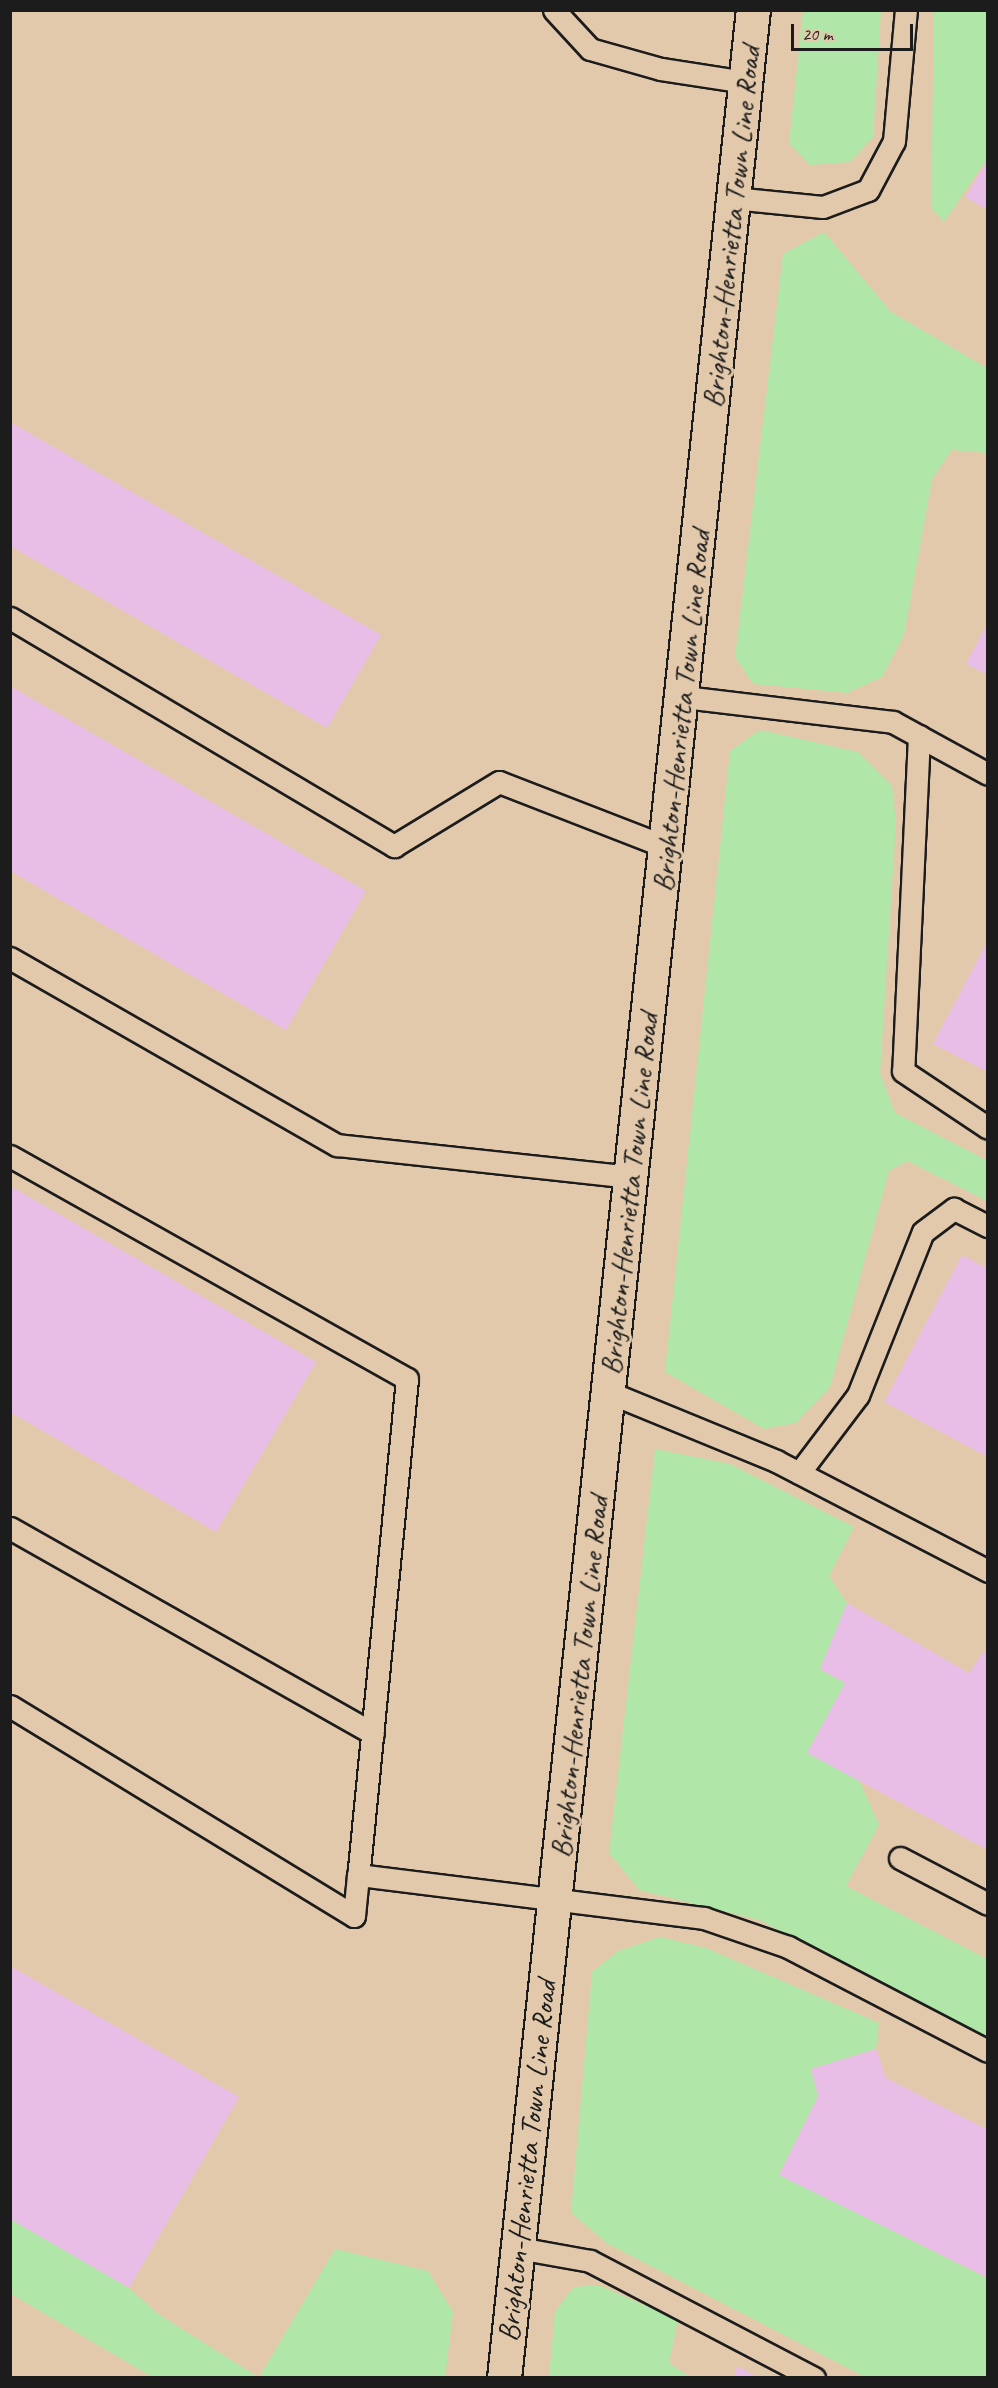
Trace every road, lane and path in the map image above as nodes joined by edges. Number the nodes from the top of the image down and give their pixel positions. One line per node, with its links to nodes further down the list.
1 (554, 10): 4 (lane)
2 (753, 10): 4 (street, Brighton-Henrietta Town Line Road)
3 (906, 10): 5 (lane)
4 (746, 82): 5 (street, Brighton-Henrietta Town Line Road)
5 (734, 198): 7 (street, Brighton-Henrietta Town Line Road)
6 (10, 618): 10 (lane)
7 (684, 697): 8 (lane); 10 (street, Brighton-Henrietta Town Line Road)
8 (919, 736): 9 (lane); 12 (lane)
9 (987, 774)
10 (668, 847): 14 (street, Brighton-Henrietta Town Line Road)
11 (10, 958): 14 (lane)
12 (987, 1128)
13 (10, 1156): 21 (lane)
14 (632, 1177): 16 (street, Brighton-Henrietta Town Line Road)
15 (987, 1226): 17 (lane)
16 (608, 1392): 17 (lane); 24 (street, Brighton-Henrietta Town Line Road)
17 (799, 1473): 19 (lane)
18 (10, 1528): 21 (lane)
19 (987, 1571)
20 (10, 1706): 23 (lane)
21 (373, 1733): 23 (lane)
22 (900, 1858): 25 (lane)
23 (358, 1875): 24 (lane)
24 (556, 1898): 26 (lane); 27 (street, Brighton-Henrietta Town Line Road)
25 (987, 1904)
26 (987, 2051)
27 (518, 2248): 28 (street, Brighton-Henrietta Town Line Road); 29 (lane)
28 (504, 2378)
29 (814, 2378)

